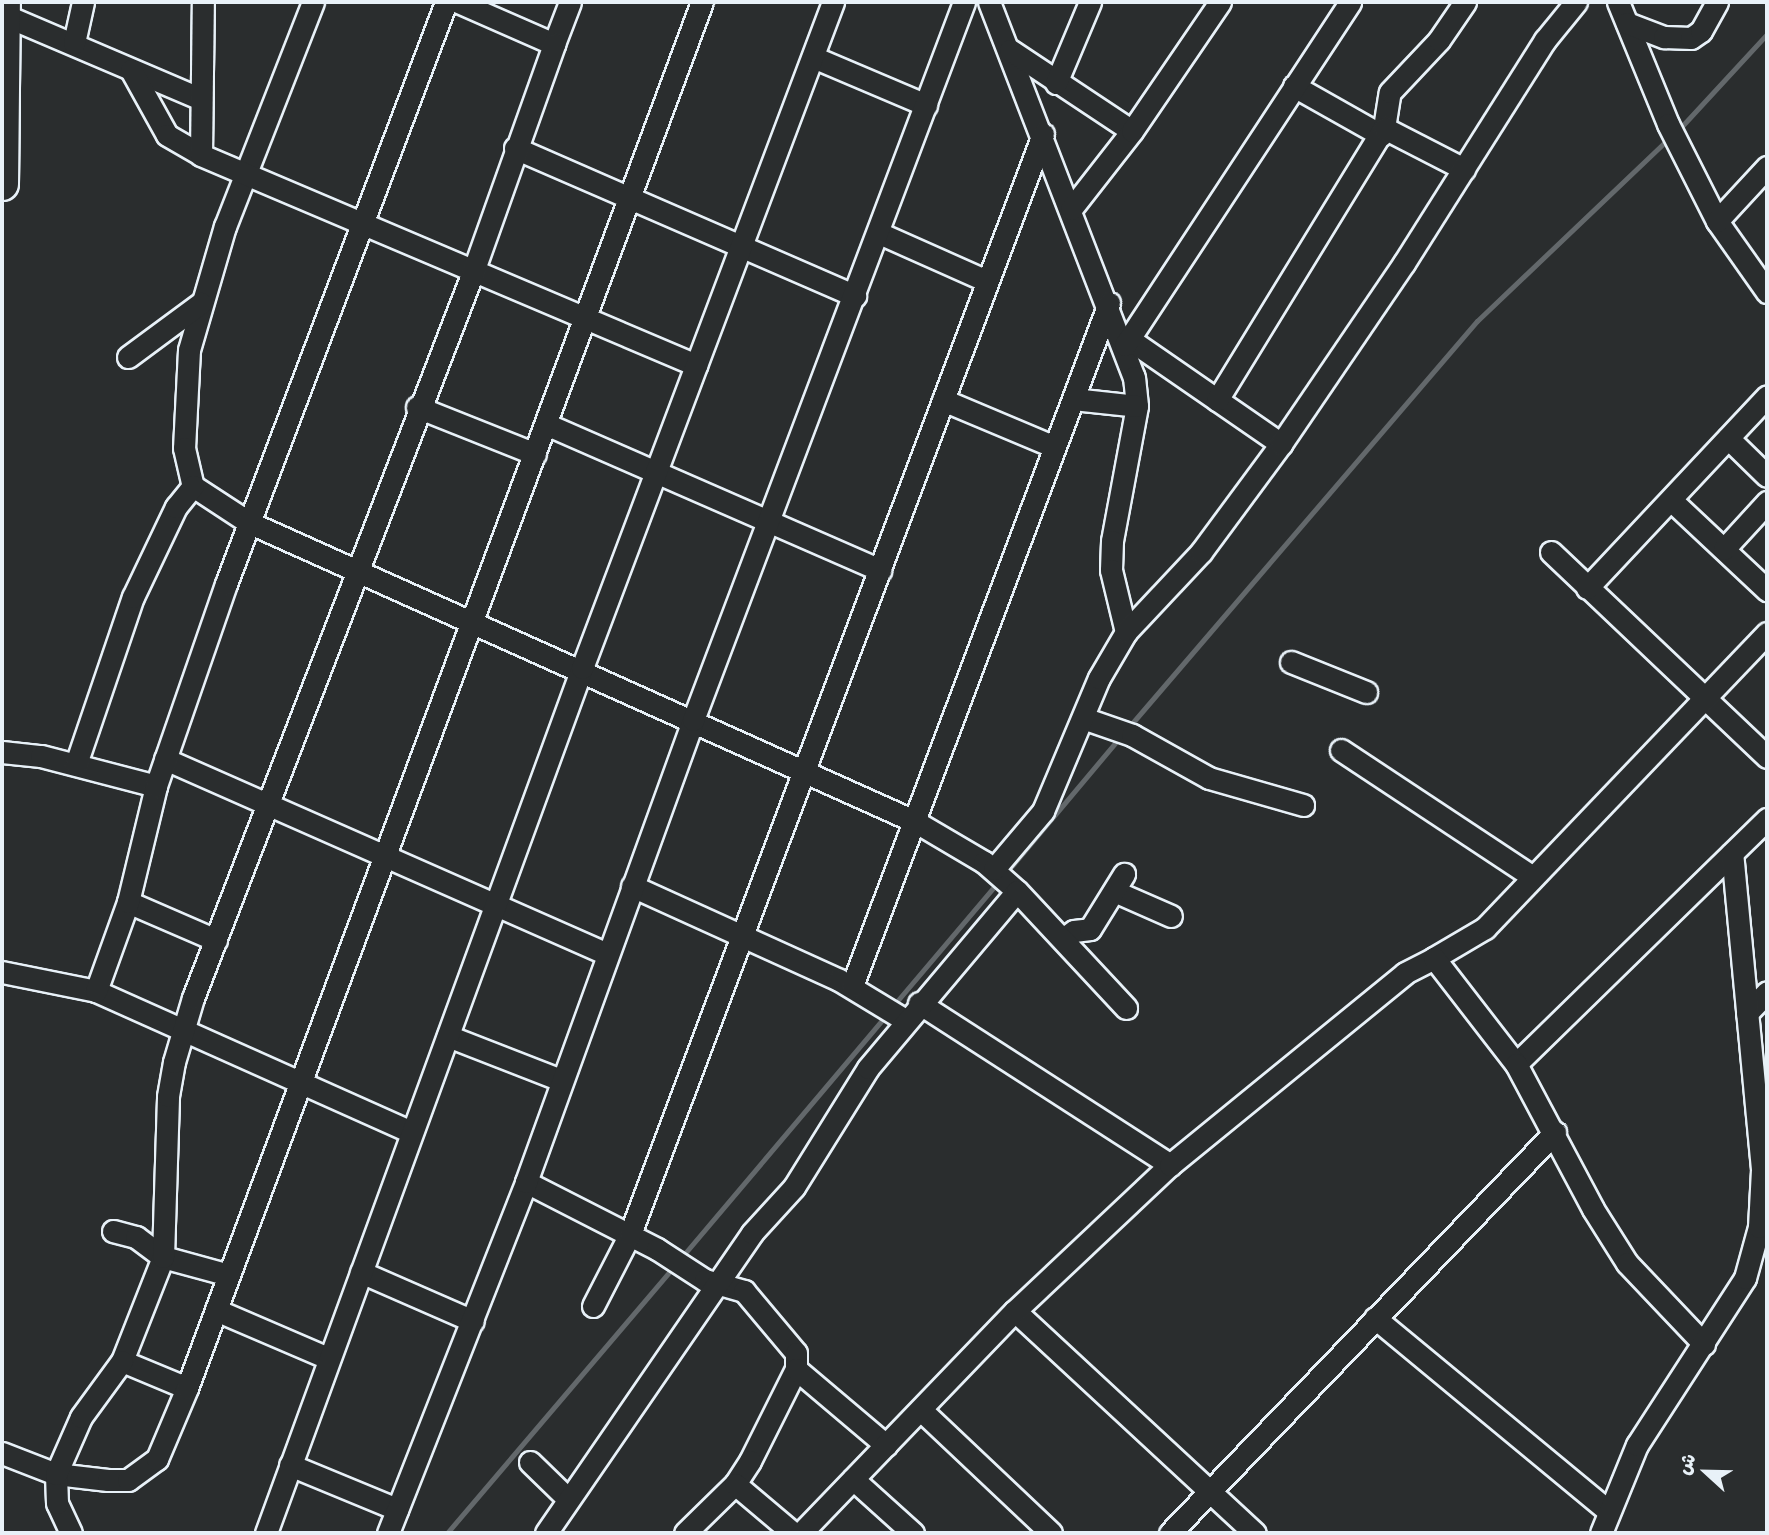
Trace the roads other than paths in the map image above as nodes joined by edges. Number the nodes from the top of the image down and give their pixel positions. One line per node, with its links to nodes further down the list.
1 (83, 2): 20 (street)
2 (203, 2): 27 (street)
3 (313, 2): 36 (street)
4 (446, 2): 41 (street)
5 (458, 2): 21 (street)
6 (570, 2): 21 (street)
7 (702, 2): 38 (street)
8 (833, 2): 23 (street)
9 (964, 2): 28 (street)
10 (989, 2): 22 (street)
11 (1090, 2): 25 (street)
12 (1220, 2): 29 (street)
13 (1350, 2): 26 (street)
14 (1465, 2): 30 (street)
15 (1576, 2): 35 (street)
16 (1618, 2): 19 (street)
17 (1717, 2): 19 (street)
18 (4, 8): 20 (street); 37 (highway)
19 (1627, 23): 40 (street)
20 (74, 43): 24 (street)
21 (554, 44): 32 (street)
22 (1010, 50): 25 (street); 31 (street)
23 (813, 57): 28 (street); 43 (street)
24 (131, 70): 27 (street); 33 (street)
25 (1056, 83): 29 (street)
26 (1294, 86): 30 (street); 51 (street)
27 (201, 99): 33 (street)
28 (926, 105): 42 (street)
29 (1132, 131): 39 (street)
30 (1383, 131): 35 (street); 57 (street)
31 (1043, 134): 39 (street); 45 (street)
32 (515, 148): 38 (street); 44 (street)
33 (201, 155): 36 (street)
34 (1767, 167): 40 (street)
35 (1464, 169): 62 (street)
36 (247, 175): 41 (street); 48 (street)
37 (2, 184)
38 (630, 199): 43 (street); 50 (street)
39 (1070, 209): 49 (street)
40 (1717, 221): 46 (street)
41 (363, 222): 44 (street); 71 (street)
42 (879, 233): 45 (street); 47 (street)
43 (741, 246): 47 (street); 53 (street)
44 (473, 272): 50 (street); 59 (street)
45 (987, 281): 56 (street)
46 (1767, 292)
47 (855, 296): 70 (street)
48 (201, 303): 52 (street); 67 (street)
49 (1110, 303): 51 (street); 55 (street)
50 (583, 318): 53 (street); 60 (street)
51 (1127, 342): 57 (street); 58 (street)
52 (128, 357)
53 (696, 365): 65 (street)
54 (1767, 396): 61 (street)
55 (1073, 399): 58 (street); 63 (street)
56 (943, 400): 63 (street); 75 (street)
57 (1217, 400): 62 (street)
58 (1137, 406): 79 (street)
59 (417, 407): 64 (street); 74 (street)
60 (546, 424): 64 (street); 65 (street)
61 (1728, 439): 66 (street); 68 (street)
62 (1281, 443): 79 (street)
63 (1055, 447): 97 (street)
64 (535, 454): 78 (street)
65 (656, 474): 70 (street); 82 (street)
66 (1767, 476)
67 (193, 486): 71 (street); 91 (street)
68 (1671, 500): 72 (street); 76 (street)
69 (1767, 502): 72 (street)
70 (768, 521): 75 (street); 86 (street)
71 (248, 522): 74 (street); 90 (street)
72 (1724, 549): 77 (street)
73 (1552, 552): 76 (street)
74 (356, 569): 78 (street); 94 (street)
75 (880, 570): 92 (street)
76 (1587, 588): 84 (street)
77 (1767, 590)
78 (473, 620): 82 (street); 99 (street)
79 (1126, 632): 85 (street)
80 (1767, 633): 84 (street)
81 (1291, 662): 83 (street)
82 (582, 668): 86 (street); 105 (street)
83 (1366, 692)
84 (1706, 699): 89 (street); 101 (street)
85 (1083, 718): 95 (street); 100 (street)
86 (693, 720): 92 (street); 102 (street)
87 (1341, 750): 101 (street)
88 (2, 752): 91 (street)
89 (1767, 757)
90 (165, 759): 93 (street); 94 (street)
91 (76, 764): 93 (street)
92 (805, 770): 97 (street); 107 (street)
93 (156, 786): 104 (street)
94 (269, 802): 99 (street); 109 (street)
95 (1303, 806)
96 (1767, 819): 98 (street)
97 (916, 822): 100 (street); 113 (street)
98 (1732, 853): 118 (street); 123 (street)
99 (383, 857): 105 (street); 125 (street)
100 (994, 869): 103 (street)
101 (1533, 877): 111 (street)
102 (632, 886): 107 (street); 110 (street)
103 (1017, 891): 108 (street); 116 (street)
104 (128, 902): 109 (street); 114 (street)
105 (497, 906): 110 (street); 121 (street)
106 (1171, 916): 108 (street)
107 (741, 936): 113 (street); 131 (street)
108 (1064, 938): 117 (street)
109 (216, 940): 120 (street)
110 (607, 954): 124 (street)
111 (1434, 958): 123 (street); 128 (street)
112 (2, 972): 114 (street)
113 (852, 986): 119 (street)
114 (96, 991): 120 (street)
115 (1767, 992): 118 (street)
116 (919, 1003): 119 (street); 128 (street)
117 (1126, 1008)
118 (1747, 1013): 122 (street)
119 (905, 1020): 137 (street)
120 (183, 1033): 125 (street); 133 (street)
121 (447, 1036): 124 (street); 126 (street)
122 (1760, 1060): 132 (street)
123 (1516, 1064): 127 (street)
124 (561, 1080): 129 (street)
125 (298, 1085): 126 (street); 136 (street)
126 (411, 1132): 135 (street)
127 (1555, 1132): 141 (street); 143 (street)
128 (1170, 1165): 140 (street)
129 (526, 1182): 131 (street); 142 (street)
130 (113, 1231): 133 (street)
131 (630, 1234): 137 (street); 138 (street)
132 (1753, 1253): 134 (street); 143 (street)
133 (163, 1257): 136 (street); 145 (street)
134 (1767, 1270)
135 (361, 1272): 142 (street); 144 (street)
136 (229, 1275): 139 (street)
137 (715, 1285): 146 (street); 157 (street)
138 (593, 1306)
139 (216, 1310): 144 (street); 147 (street)
140 (1015, 1311): 148 (street); 156 (street)
141 (1375, 1318): 156 (street); 159 (street)
142 (473, 1321): 158 (street)
143 (1704, 1344): 159 (street)
144 (328, 1357): 152 (street)
145 (121, 1361): 147 (street); 153 (street)
146 (796, 1368): 149 (street); 155 (street)
147 (187, 1388): 153 (street)
148 (921, 1409): 149 (street); 168 (street)
149 (886, 1446): 154 (street)
150 (2, 1453): 153 (street)
151 (530, 1462): 157 (street)
152 (290, 1465): 158 (street); 161 (street)
153 (56, 1474): 160 (street)
154 (853, 1479): 166 (street); 167 (street)
155 (735, 1484): 164 (street); 165 (street)
156 (1209, 1490): 169 (street); 170 (street)
157 (568, 1498): 163 (street)
158 (397, 1509): 162 (street)
159 (1608, 1511): 171 (street)
160 (71, 1533)
161 (266, 1533)
162 (388, 1533)
163 (546, 1533)
164 (685, 1533)
165 (793, 1533)
166 (801, 1533)
167 (913, 1533)
168 (1051, 1533)
169 (1170, 1533)
170 (1255, 1533)
171 (1601, 1533)

